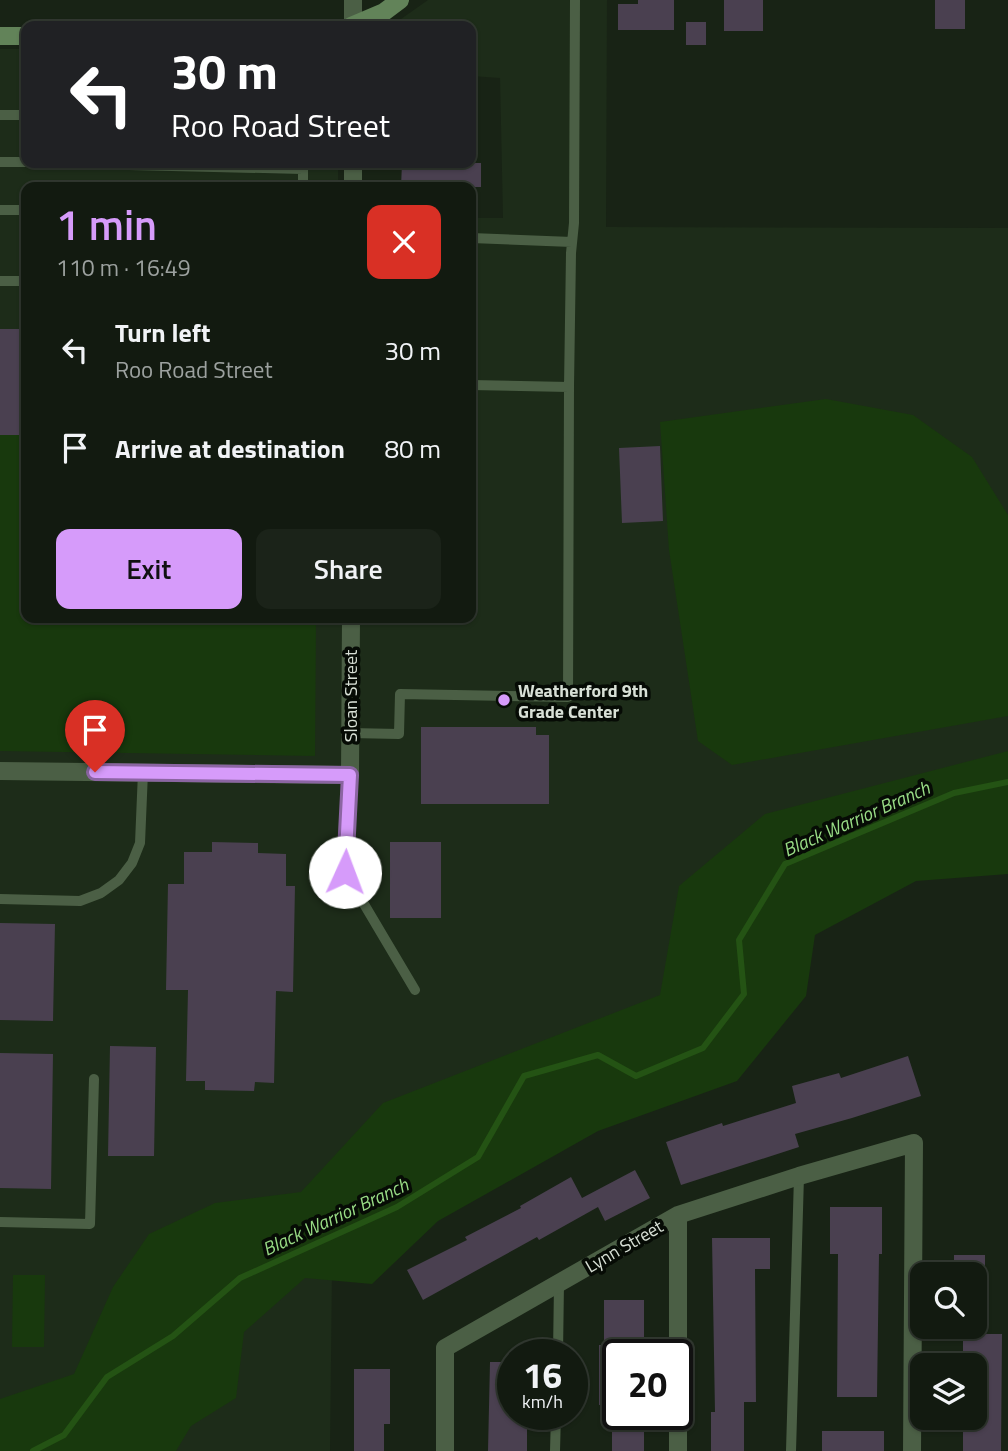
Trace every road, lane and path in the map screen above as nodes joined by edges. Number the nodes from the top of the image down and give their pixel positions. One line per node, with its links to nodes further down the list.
1 (353, 0): 4 (street)
2 (400, 0): 5 (street)
3 (575, 0): 15 (lane)
4 (353, 21)
5 (364, 21)
6 (0, 36): 7 (street)
7 (21, 36)
8 (0, 115): 9 (lane)
9 (21, 115)
10 (0, 162): 11 (lane)
11 (21, 162)
12 (0, 210): 13 (lane)
13 (21, 210)
14 (476, 238): 15 (lane)
15 (572, 242): 19 (lane)
16 (0, 281): 17 (lane)
17 (21, 281)
18 (476, 385): 19 (lane)
19 (569, 387): 21 (lane)
20 (351, 623): 21 (street, Sloan Street)
21 (350, 733): 24 (street, Sloan Street)
22 (0, 771): 23 (street)
23 (143, 772): 24 (street); 25 (lane)
24 (350, 775): 26 (lane)
25 (0, 899)
26 (415, 990)
27 (94, 1079): 30 (lane)
28 (799, 1176): 29 (street, Lynn Street); 37 (lane); 38 (street, Lynn Street)
29 (678, 1215): 31 (street, Lynn Street); 36 (street)
30 (0, 1222)
31 (559, 1283): 32 (lane); 34 (street, Lynn Street)
32 (558, 1339)
33 (556, 1430): 35 (lane)
34 (445, 1451)
35 (555, 1451)
36 (678, 1451)
37 (791, 1451)
38 (912, 1451)

